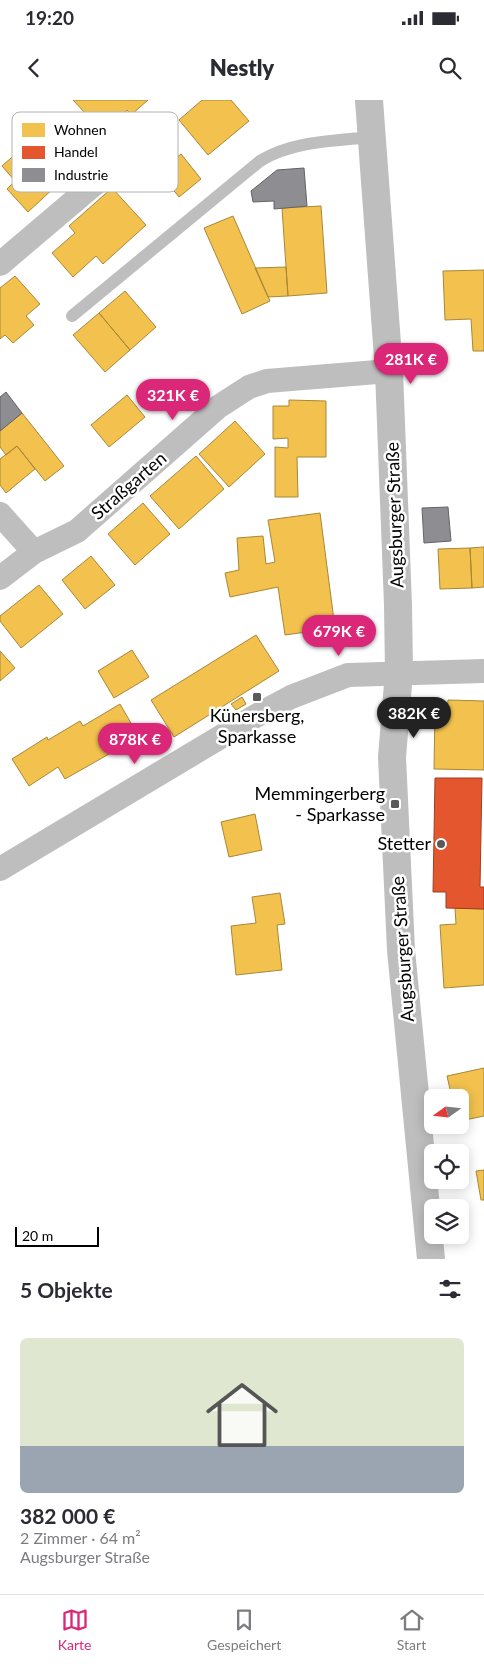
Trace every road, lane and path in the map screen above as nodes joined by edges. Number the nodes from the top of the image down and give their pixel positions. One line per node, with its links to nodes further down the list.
1 (369, 100): 2 (street, Augsburger Straße)
2 (372, 137): 5 (lane); 6 (street, Augsburger Straße)
3 (85, 192): 4 (street)
4 (0, 264)
5 (72, 316)
6 (389, 371): 8 (street, Straßgarten); 11 (street, Augsburger Straße)
7 (0, 514): 8 (street)
8 (34, 552): 9 (street, Straßgarten)
9 (0, 578)
10 (484, 671): 11 (street)
11 (399, 672): 12 (street); 13 (street, Augsburger Straße)
12 (0, 869)
13 (431, 1259)

